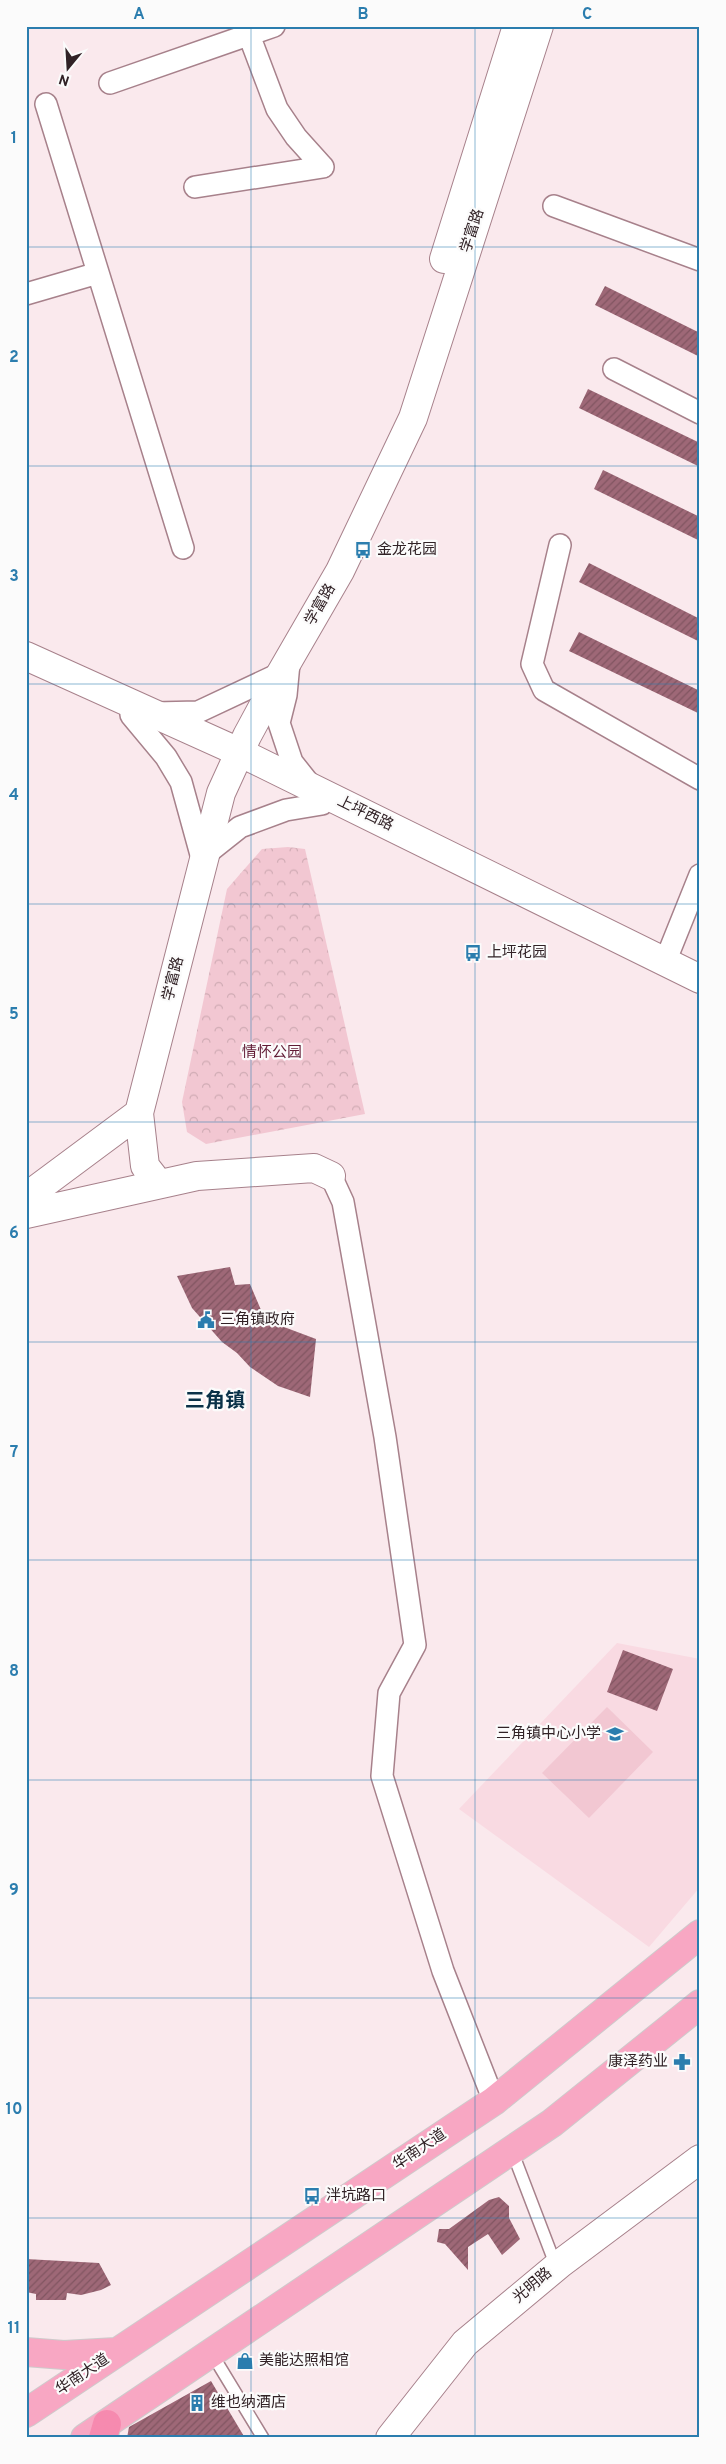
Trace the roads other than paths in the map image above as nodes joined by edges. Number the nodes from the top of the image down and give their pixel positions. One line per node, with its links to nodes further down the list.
1 (274, 26): 4 (street)
2 (517, 26): 20 (street, 学富路)
3 (539, 26): 17 (street, 学富路)
4 (249, 35): 5 (street); 7 (street)
5 (110, 83)
6 (46, 104): 10 (street)
7 (195, 187)
8 (554, 206): 9 (street)
9 (700, 260)
10 (98, 273): 11 (street); 15 (street)
11 (26, 294)
12 (614, 369): 13 (street)
13 (700, 413)
14 (560, 545): 21 (street)
15 (182, 548)
16 (26, 656): 19 (street, 上坪西路)
17 (285, 666): 19 (street); 20 (street, 学富路); 22 (street)
18 (26, 670): 19 (street, 上坪西路)
19 (141, 714): 20 (street, 上坪西路); 23 (street)
20 (234, 755): 22 (street, 上坪西路); 23 (street, 学富路)
21 (700, 779)
22 (318, 796): 23 (street); 25 (street, 上坪西路); 27 (street, 上坪西路)
23 (205, 858): 28 (street, 学富路)
24 (700, 875): 25 (street)
25 (665, 962): 26 (street, 上坪西路)
26 (700, 979)
27 (700, 990)
28 (139, 1113): 30 (street, 学富路); 31 (street)
29 (331, 1176): 30 (street); 35 (street)
30 (159, 1184): 32 (street)
31 (26, 1197)
32 (26, 1214)
33 (700, 1934): 35 (main road, 华南大道)
34 (700, 2004): 36 (main road)
35 (494, 2101): 40 (main road, 华南大道)
36 (512, 2151): 38 (lane); 41 (main road)
37 (700, 2159): 45 (street, 光明路)
38 (562, 2280)
39 (26, 2352): 40 (main road)
40 (117, 2352): 42 (main road, 华南大道)
41 (212, 2354): 43 (main road); 44 (lane)
42 (26, 2413)
43 (98, 2433)
44 (263, 2438)
45 (390, 2438)

